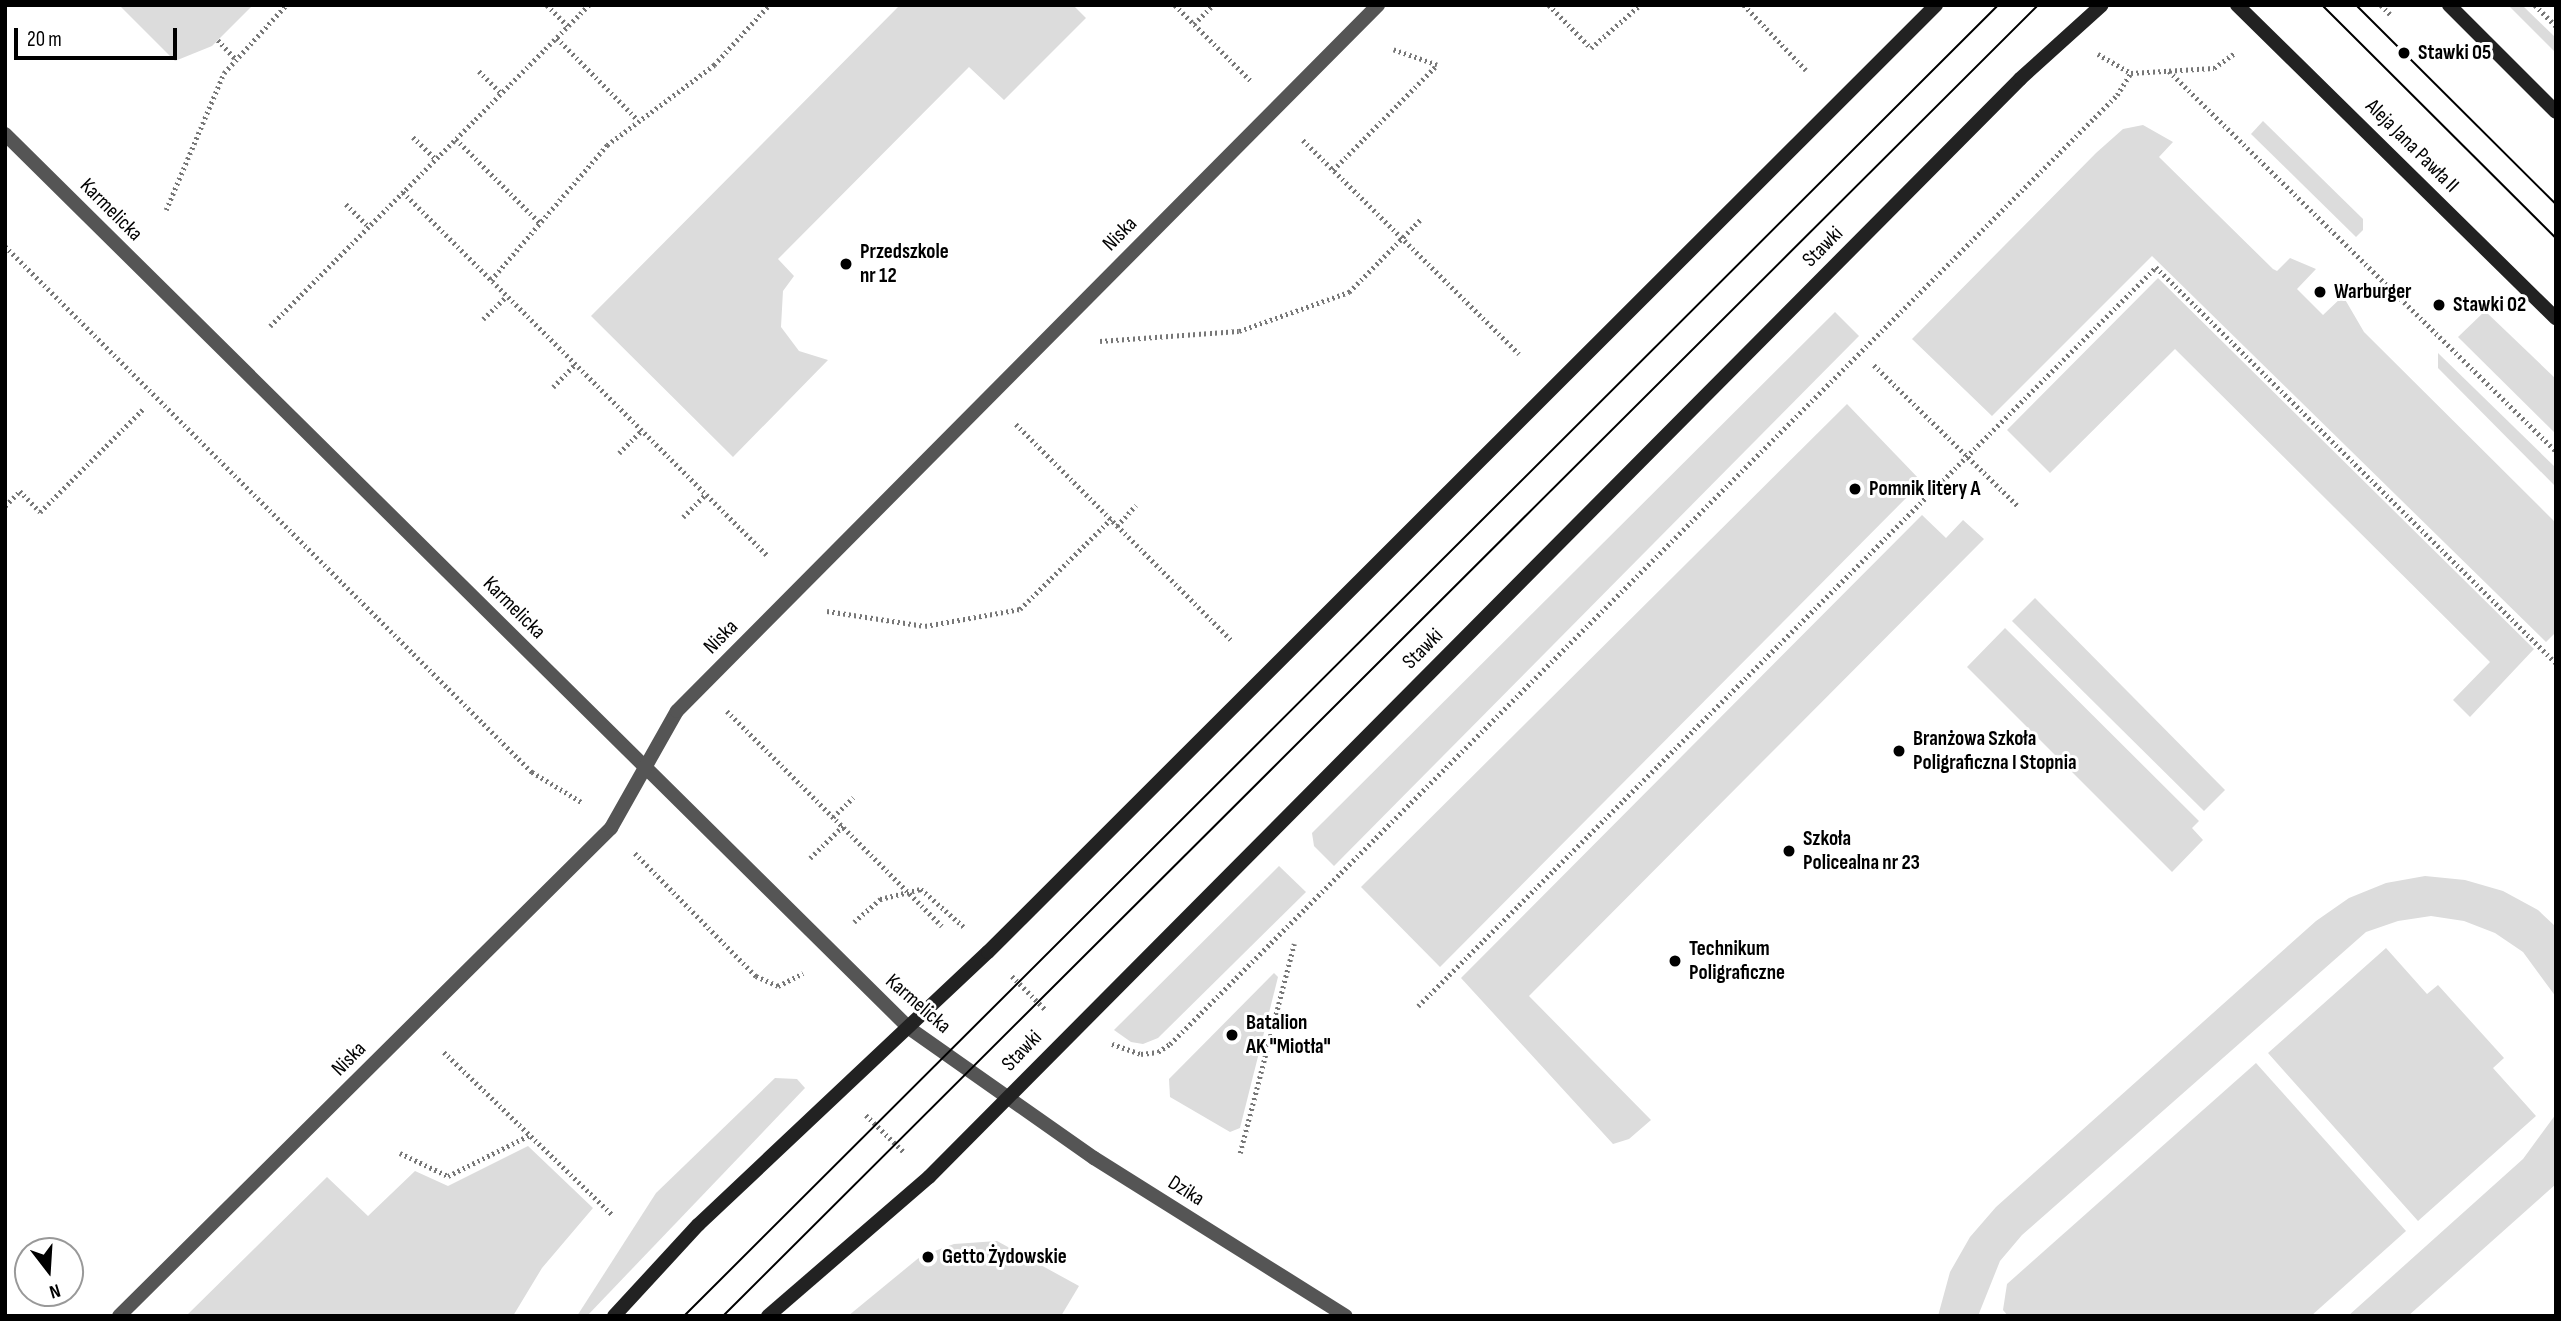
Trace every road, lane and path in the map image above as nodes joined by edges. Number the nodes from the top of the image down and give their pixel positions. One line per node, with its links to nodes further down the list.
1 (286, 5): 26 (path)
2 (547, 5): 19 (path)
3 (589, 5): 19 (path)
4 (769, 5): 34 (path)
5 (1175, 5): 18 (path)
6 (1213, 5): 18 (path)
7 (1378, 5): 77 (street, Niska)
8 (1549, 5): 9 (path)
9 (1640, 5)
10 (1744, 5): 27 (path)
11 (1936, 5): 88 (street)
12 (2102, 5): 91 (street, Stawki)
13 (2237, 5): 51 (street, Aleja Jana Pawła II)
14 (2381, 5): 17 (path)
15 (2449, 5): 33 (street)
16 (2535, 5): 20 (path)
17 (2390, 14)
18 (1194, 24): 31 (path)
19 (568, 26): 21 (path)
20 (2556, 26)
21 (556, 37): 32 (path); 34 (path)
22 (218, 40): 26 (path)
23 (1394, 50): 40 (path)
24 (2095, 52): 30 (path)
25 (2232, 57): 29 (path)
26 (236, 59): 43 (path)
27 (1806, 70)
28 (479, 71): 32 (path)
29 (2169, 71): 30 (path); 62 (path)
30 (2131, 73): 91 (path)
31 (1257, 86)
32 (501, 93): 37 (path)
33 (2556, 112)
34 (637, 119): 45 (path)
35 (5, 134): 77 (street, Karmelicka)
36 (413, 137): 39 (path)
37 (456, 139): 39 (path); 45 (path)
38 (1303, 140): 40 (path)
39 (436, 159): 41 (path)
40 (1333, 170): 47 (path)
41 (403, 192): 46 (path); 49 (path)
42 (346, 204): 46 (path)
43 (166, 210)
44 (1421, 219): 47 (path)
45 (540, 223): 49 (path)
46 (368, 226): 53 (path)
47 (1402, 238): 54 (path); 55 (path)
48 (5, 246): 79 (path)
49 (491, 280): 50 (path)
50 (507, 296): 52 (path); 56 (path)
51 (2556, 318)
52 (483, 319)
53 (270, 326)
54 (1100, 341)
55 (1519, 354)
56 (575, 364): 58 (path); 61 (path)
57 (1874, 365): 64 (path)
58 (553, 387)
59 (144, 408): 67 (path)
60 (1016, 424): 70 (path)
61 (642, 430): 63 (path); 65 (path)
62 (2556, 451)
63 (619, 453)
64 (1966, 455): 68 (path); 75 (path); 90 (path)
65 (706, 494): 69 (path); 72 (path)
66 (1136, 505): 71 (path)
67 (5, 506)
68 (2018, 506)
69 (683, 517)
70 (1111, 519): 71 (path); 73 (path)
71 (1117, 526): 74 (path)
72 (767, 555)
73 (827, 611)
74 (1231, 640)
75 (2556, 663)
76 (727, 710): 80 (path)
77 (646, 768): 92 (street, Karmelicka); 101 (street, Niska)
78 (853, 798): 80 (path)
79 (588, 806)
80 (833, 817): 81 (path)
81 (842, 826): 83 (path); 84 (path)
82 (631, 849): 89 (path)
83 (810, 858)
84 (906, 890): 85 (path); 86 (path); 88 (path)
85 (942, 926)
86 (845, 931)
87 (1294, 944): 98 (path)
88 (988, 952): 91 (path); 92 (street)
89 (802, 975)
90 (1419, 1006)
91 (1077, 1026): 95 (street, Stawki)
92 (909, 1028): 94 (street); 95 (street, Karmelicka)
93 (444, 1052): 96 (path)
94 (842, 1090): 99 (path); 102 (street)
95 (1006, 1097): 99 (street, Stawki); 104 (street, Dzika)
96 (530, 1135): 97 (path); 100 (path)
97 (400, 1153)
98 (1241, 1153)
99 (929, 1177): 103 (street, Stawki)
100 (612, 1215)
101 (118, 1316)
102 (614, 1316)
103 (768, 1316)
104 (1346, 1316)

